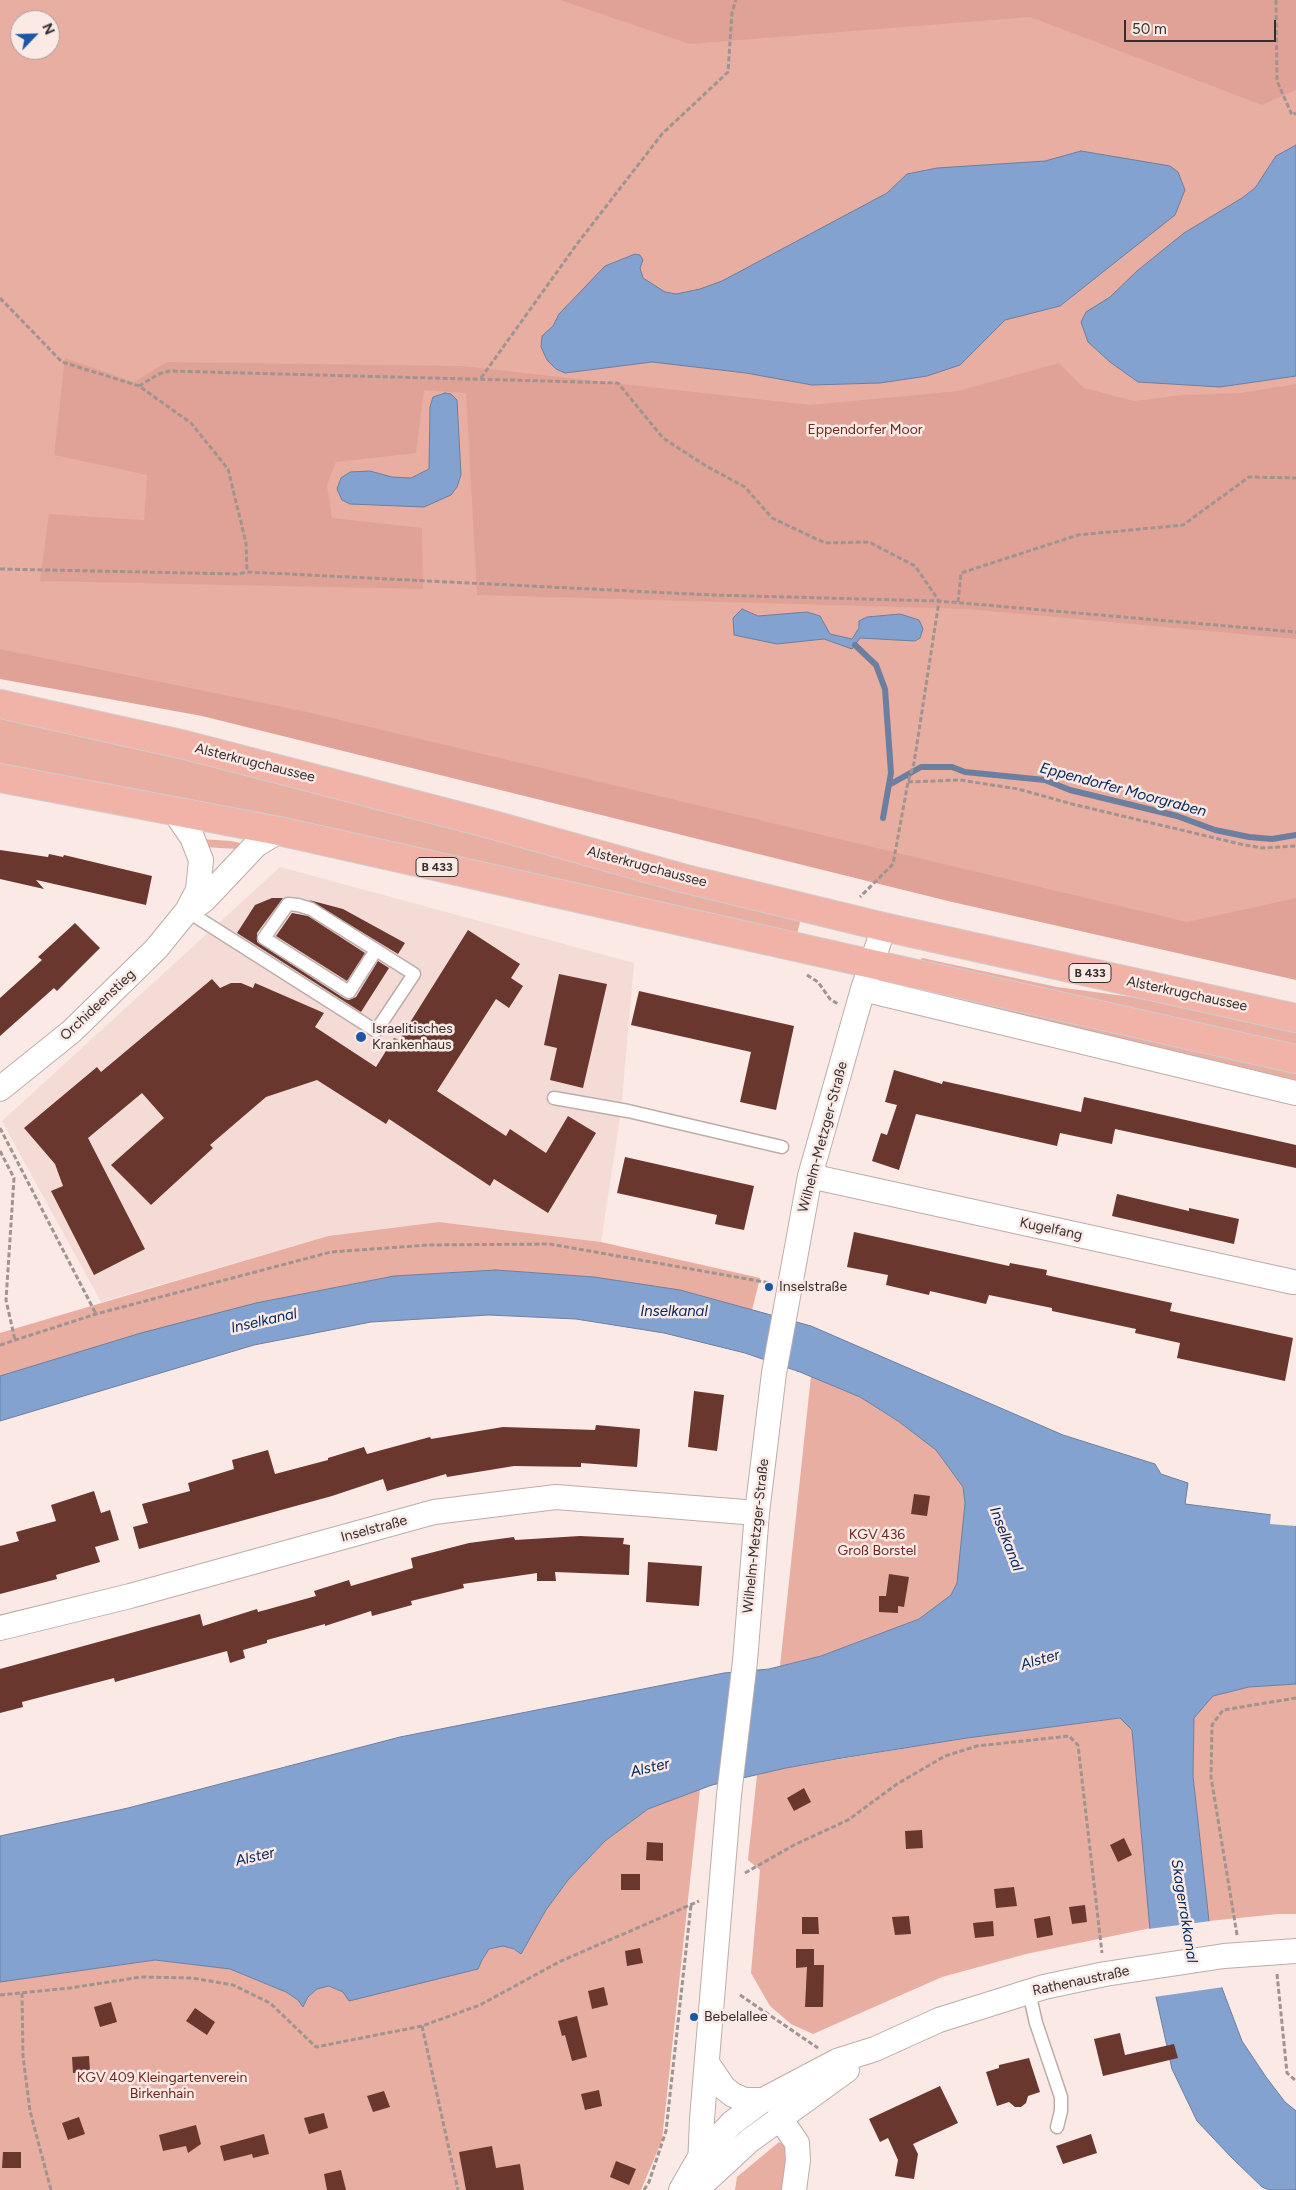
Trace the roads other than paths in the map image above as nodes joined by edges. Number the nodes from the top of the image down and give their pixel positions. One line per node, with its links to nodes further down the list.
1 (0, 704): 6 (main road, Alsterkrugchaussee / B 433)
2 (0, 778): 3 (main road, B 433)
3 (174, 811): 4 (main road, B 433); 5 (street, Orchideenstieg)
4 (278, 832): 5 (street, Orchideenstieg); 8 (main road, B 433)
5 (187, 911): 7 (lane); 12 (street, Orchideenstieg)
6 (884, 927): 8 (street, Wilhelm-Metzger-Straße); 10 (main road, Alsterkrugchaussee / B 433)
7 (376, 950): 7 (lane)
8 (872, 964): 9 (street, Wilhelm-Metzger-Straße); 11 (main road)
9 (863, 990): 13 (street); 16 (street, Wilhelm-Metzger-Straße)
10 (1296, 1018)
11 (1296, 1059)
12 (0, 1089)
13 (1296, 1093)
14 (554, 1098): 15 (lane)
15 (782, 1147)
16 (810, 1176): 17 (street, Kugelfang); 18 (street, Wilhelm-Metzger-Straße)
17 (1293, 1282)
18 (757, 1513): 19 (street, Inselstraße); 23 (street, Wilhelm-Metzger-Straße)
19 (0, 1628)
20 (1296, 1951): 21 (street, Rathenaustraße)
21 (1029, 1992): 22 (street, Rathenaustraße); 25 (lane)
22 (875, 2049): 24 (street, Rathenaustraße); 24 (street, Rathenaustraße)
23 (707, 2063): 24 (street); 26 (street, Wilhelm-Metzger-Straße)
24 (771, 2109): 26 (street, Rathenaustraße); 27 (street, Rathenaustraße); 28 (street)
25 (1057, 2127)
26 (700, 2157): 27 (street, Wilhelm-Metzger-Straße)
27 (694, 2189)
28 (794, 2190)

